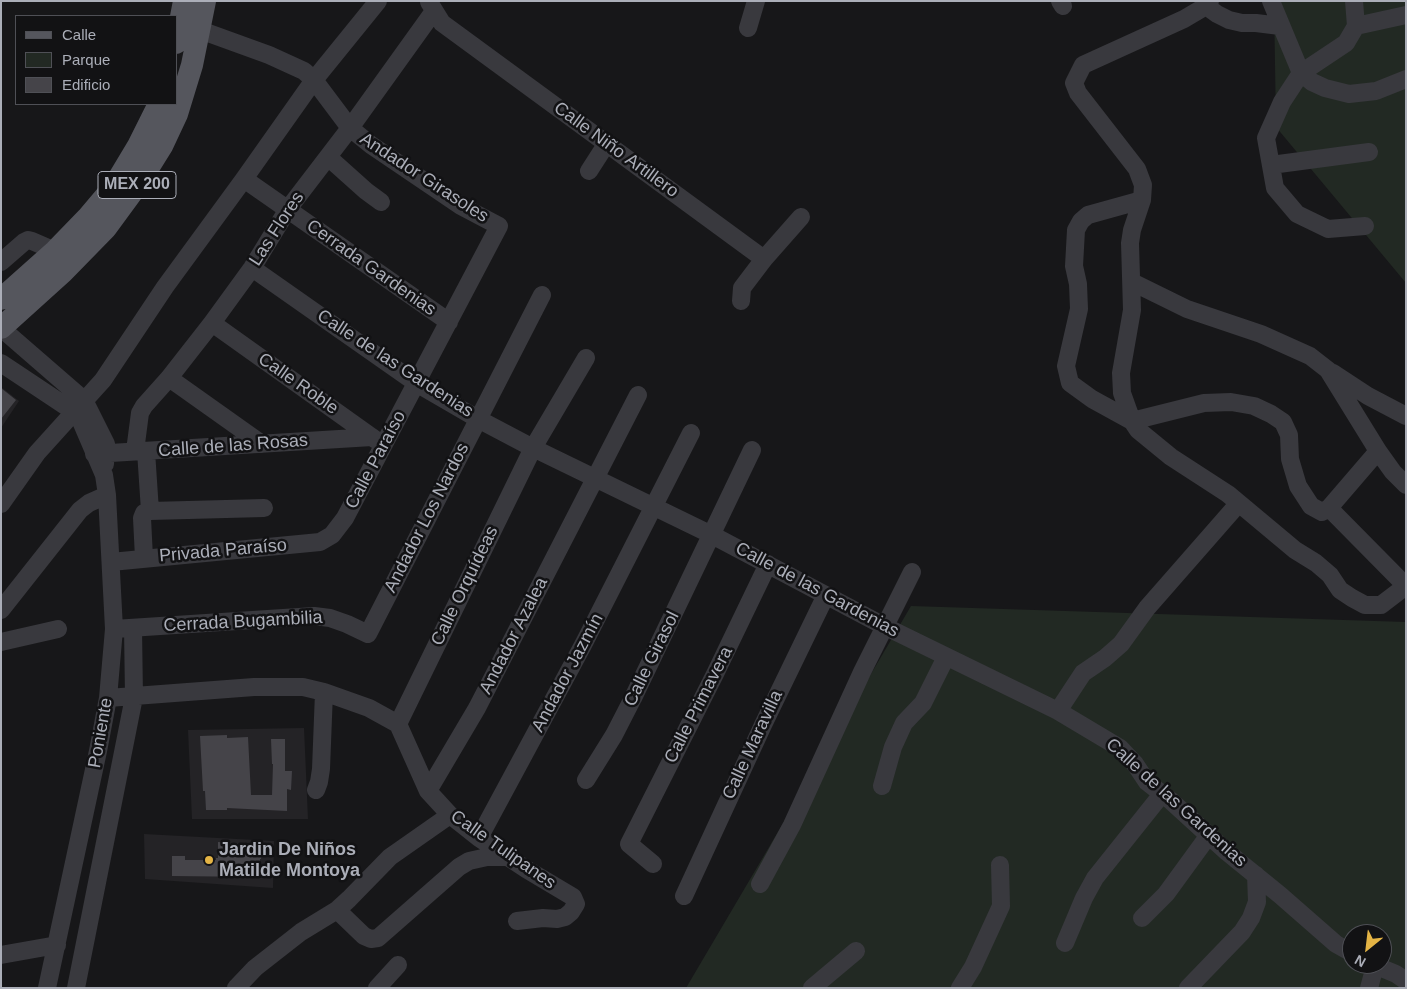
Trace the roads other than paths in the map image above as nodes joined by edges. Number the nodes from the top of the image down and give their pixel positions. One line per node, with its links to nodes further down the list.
1 (184, 1): 14 (main road)
2 (205, 1): 13 (main road, MEX 200)
3 (378, 1): 17 (street)
4 (756, 1): 12 (street)
5 (1271, 1): 10 (street)
6 (1354, 1): 11 (street)
7 (1208, 4): 10 (street); 26 (street)
8 (431, 6): 19 (street, Las Flores); 20 (street, Calle Niño Artillero)
9 (1406, 15): 11 (street)
10 (1280, 26): 15 (street)
11 (1356, 26): 15 (street)
12 (748, 28)
13 (200, 30): 17 (street); 42 (main road, MEX 200)
14 (178, 32)
15 (1301, 74): 16 (street); 23 (street)
16 (1406, 79)
17 (314, 80): 19 (street); 25 (street)
18 (158, 105): 32 (main road, MEX 200)
19 (350, 128): 22 (street, Las Flores); 30 (street, Andador Girasoles)
20 (607, 143): 24 (street); 33 (street, Calle Niño Artillero)
21 (1369, 152): 23 (street)
22 (328, 157): 27 (street); 28 (street, Las Flores)
23 (1271, 165): 31 (street)
24 (589, 171)
25 (244, 179): 28 (street, Cerrada Gardenias); 49 (street)
26 (1142, 200): 36 (street); 52 (street)
27 (381, 202)
28 (288, 210): 35 (street, Las Flores); 40 (street, Cerrada Gardenias)
29 (800, 217): 33 (street)
30 (499, 226): 40 (street, Calle Paraíso)
31 (1365, 226)
32 (55, 251): 34 (street); 38 (main road, MEX 200)
33 (764, 259): 39 (street)
34 (1, 262)
35 (252, 268): 41 (street, Las Flores); 47 (street, Calle de las Gardenias)
36 (1132, 282): 45 (street); 52 (street)
37 (542, 295): 51 (street, Andador Los Nardos)
38 (1, 299)
39 (741, 301)
40 (449, 322): 47 (street, Calle Paraíso)
41 (212, 323): 46 (street, Las Flores); 54 (street, Calle Roble)
42 (1, 328): 49 (street, Poniente)
43 (586, 358): 56 (street, Calle Orquídeas)
44 (3, 368): 49 (street)
45 (1328, 370): 50 (street); 59 (street)
46 (169, 378): 55 (street); 58 (street, Las Flores)
47 (416, 383): 51 (street, Calle de las Gardenias); 54 (street, Calle Paraíso)
48 (638, 395): 61 (street, Andador Azalea)
49 (79, 406): 60 (street, Poniente); 65 (street)
50 (1406, 416)
51 (478, 419): 56 (street, Calle de las Gardenias); 83 (street, Andador Los Nardos)
52 (1132, 421): 64 (street); 68 (street)
53 (691, 433): 66 (street, Andador Jazmín)
54 (378, 441): 55 (street, Calle de las Rosas); 70 (street, Calle Paraíso)
55 (262, 444): 58 (street, Calle de las Rosas)
56 (534, 448): 61 (street, Calle de las Gardenias); 90 (street, Calle Orquídeas)
57 (752, 450): 71 (street, Calle Girasol)
58 (140, 451): 60 (street, Calle de las Rosas); 69 (street, Las Flores)
59 (1378, 451): 62 (street); 68 (street)
60 (100, 454): 63 (street, Poniente)
61 (594, 478): 66 (street, Calle de las Gardenias); 94 (street, Andador Azalea)
62 (1406, 485)
63 (107, 495): 73 (street, Poniente); 78 (street)
64 (1239, 502): 76 (street); 89 (street)
65 (1, 504)
66 (654, 507): 71 (street, Calle de las Gardenias); 98 (street, Andador Jazmín)
67 (264, 508): 69 (street)
68 (1330, 508): 76 (street)
69 (147, 512): 72 (street, Las Flores)
70 (332, 534): 72 (street, Privada Paraíso)
71 (712, 535): 74 (street, Calle de las Gardenias); 91 (street, Calle Girasol)
72 (144, 558): 73 (street, Privada Paraíso)
73 (111, 562): 81 (street, Poniente)
74 (768, 564): 77 (street, Calle de las Gardenias); 100 (street, Calle Primavera)
75 (912, 572): 79 (street)
76 (1406, 586)
77 (826, 595): 79 (street, Calle de las Gardenias); 104 (street, Calle Maravilla)
78 (1, 610)
79 (884, 626): 85 (street, Calle de las Gardenias); 103 (street)
80 (134, 628): 81 (street, Cerrada Bugambilia); 83 (street, Cerrada Bugambilia); 87 (street)
81 (114, 629): 88 (street, Poniente)
82 (58, 630): 84 (street)
83 (368, 634)
84 (1, 642)
85 (946, 657): 89 (street, Calle de las Gardenias); 92 (street)
86 (324, 692): 87 (street); 90 (street); 93 (street)
87 (134, 697): 88 (street); 116 (street)
88 (108, 698): 109 (street, Poniente)
89 (1058, 711): 95 (street, Calle de las Gardenias)
90 (398, 724): 94 (street, Calle Tulipanes)
91 (586, 780)
92 (882, 786)
93 (316, 790)
94 (428, 790): 96 (street, Calle Tulipanes)
95 (1162, 794): 97 (street, Calle de las Gardenias); 108 (street)
96 (450, 815): 98 (street, Calle Tulipanes); 105 (street)
97 (1209, 835): 102 (street, Calle de las Gardenias); 106 (street)
98 (479, 838): 99 (street, Calle Tulipanes)
99 (508, 857): 105 (street); 107 (street, Calle Tulipanes)
100 (654, 864)
101 (1000, 865): 120 (street)
102 (1256, 876): 110 (street, Calle de las Gardenias); 121 (street)
103 (760, 884)
104 (684, 896)
105 (337, 910): 117 (street)
106 (1142, 918)
107 (518, 921)
108 (1065, 943)
109 (57, 945): 112 (street); 115 (street, Poniente)
110 (1342, 947)
111 (856, 951): 119 (street)
112 (1, 955)
113 (398, 965): 118 (street)
114 (1372, 974): 122 (street)
115 (47, 988)
116 (76, 988)
117 (236, 988)
118 (377, 988)
119 (812, 988)
120 (960, 988)
121 (1188, 988)
122 (1370, 988)

